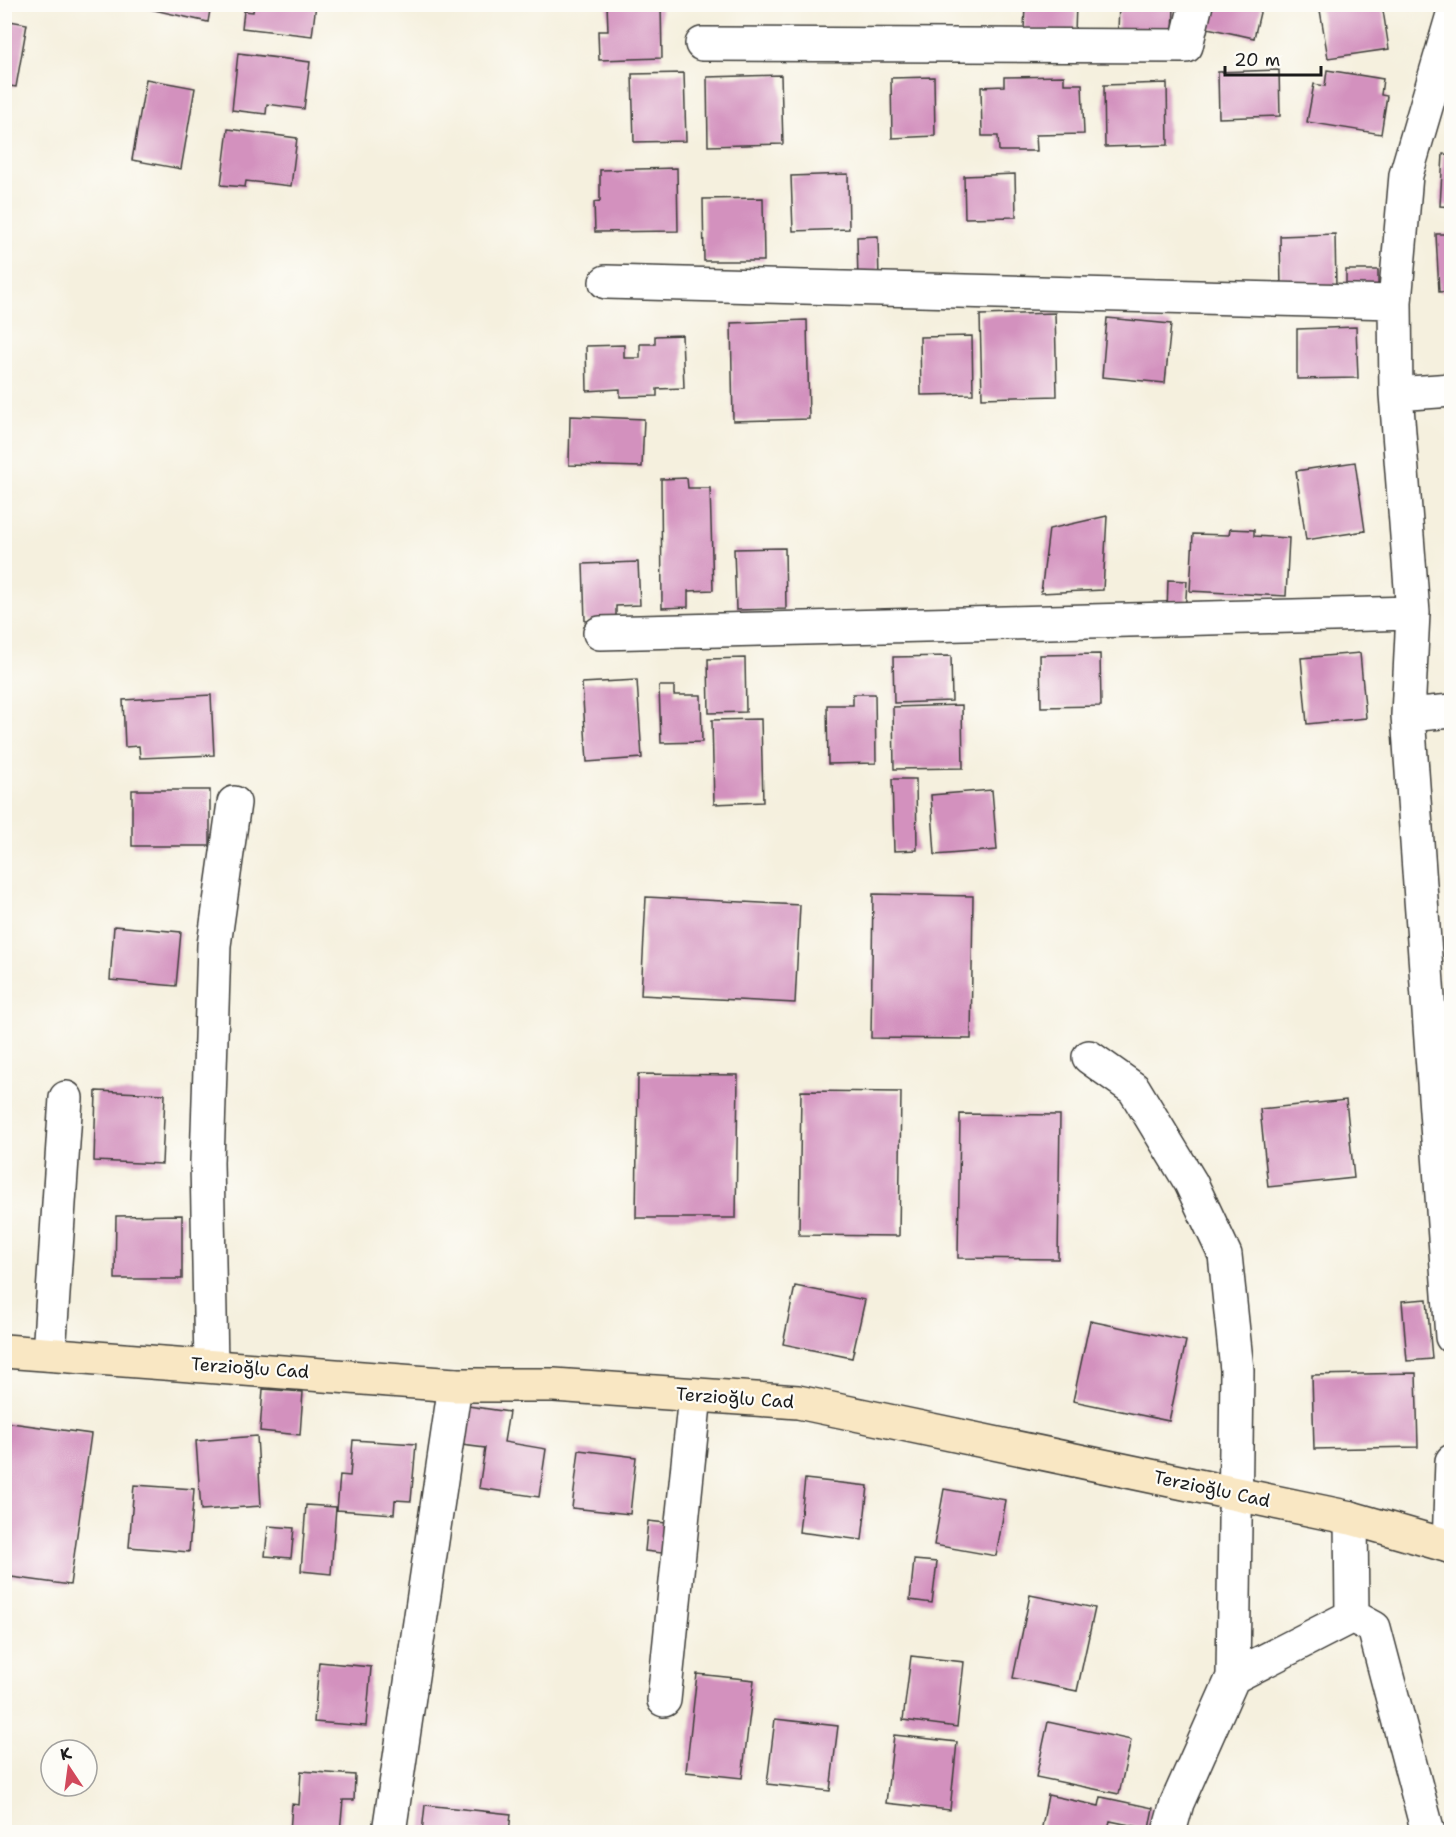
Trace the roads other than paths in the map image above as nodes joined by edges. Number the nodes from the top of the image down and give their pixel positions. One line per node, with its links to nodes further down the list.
1 (1196, 4): 3 (street)
2 (1452, 18): 5 (street)
3 (702, 44)
4 (606, 282): 5 (street)
5 (1395, 302): 7 (street)
6 (1452, 390): 7 (street)
7 (1396, 394): 8 (street)
8 (1413, 613): 9 (street); 11 (street)
9 (600, 633)
10 (1452, 711): 11 (street)
11 (1408, 715): 15 (street)
12 (234, 803): 18 (street)
13 (1089, 1057): 22 (street)
14 (66, 1098): 17 (street)
15 (1451, 1331)
16 (4, 1351): 17 (street, Terzioğlu Cad)
17 (49, 1354): 18 (street, Terzioğlu Cad)
18 (211, 1365): 19 (street, Terzioğlu Cad)
19 (455, 1385): 20 (street, Terzioğlu Cad); 28 (street)
20 (695, 1395): 22 (street, Terzioğlu Cad); 27 (street)
21 (1452, 1461): 24 (street)
22 (1238, 1494): 23 (street, Terzioğlu Cad); 26 (street)
23 (1351, 1518): 24 (street, Terzioğlu Cad); 25 (street)
24 (1450, 1547)
25 (1352, 1616): 26 (street); 30 (street)
26 (1233, 1677): 29 (street)
27 (664, 1700)
28 (390, 1833)
29 (1169, 1833)
30 (1428, 1833)

